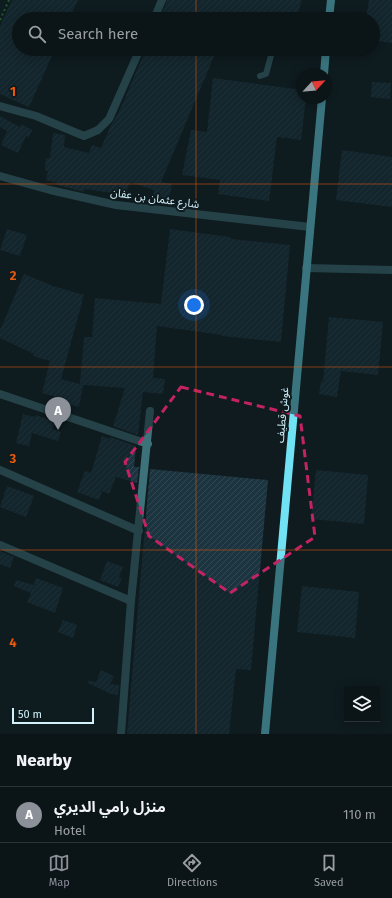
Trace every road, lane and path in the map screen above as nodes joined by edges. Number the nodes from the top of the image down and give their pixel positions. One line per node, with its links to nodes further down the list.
1 (9, 0): 6 (path)
2 (162, 0): 4 (street)
3 (331, 0): 5 (main road)
4 (157, 12)
5 (330, 12)
6 (0, 20)
7 (137, 56): 13 (street)
8 (271, 56): 11 (lane)
9 (325, 56): 10 (main road)
10 (324, 68)
11 (260, 76)
12 (321, 104): 15 (main road, غوش قطيف)
13 (0, 106)
14 (0, 176): 15 (street, شارع عثمان بن عفان)
15 (310, 227): 16 (main road, غوش قطيف)
16 (306, 268): 17 (street); 26 (main road, غوش قطيف)
17 (392, 270)
18 (0, 394): 20 (street)
19 (150, 410): 20 (street)
20 (148, 444): 22 (street)
21 (0, 470): 22 (street)
22 (139, 531): 24 (street)
23 (0, 545): 24 (street)
24 (132, 601): 25 (street)
25 (121, 734)
26 (265, 734)

